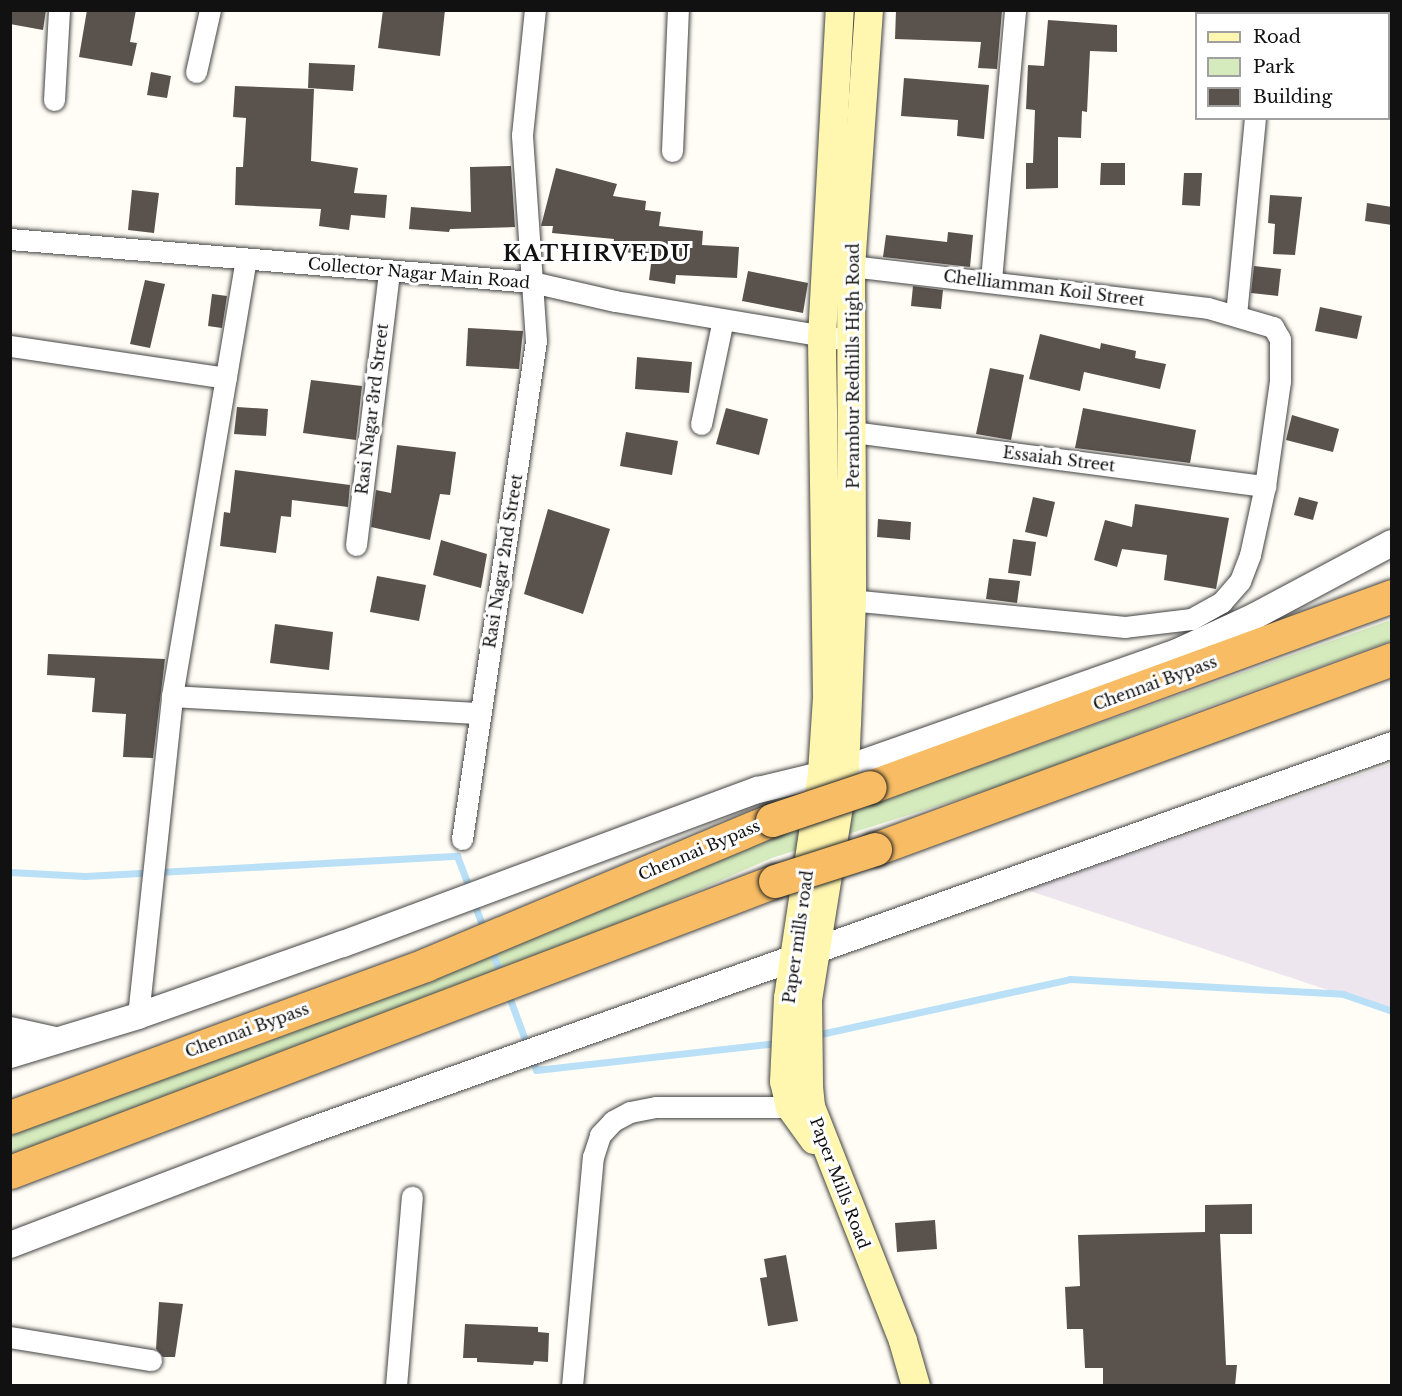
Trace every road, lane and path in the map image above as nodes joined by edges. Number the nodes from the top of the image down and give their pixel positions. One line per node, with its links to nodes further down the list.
1 (58, 10): 9 (street)
2 (210, 10): 8 (street)
3 (535, 10): 17 (street, Rasi Nagar 2nd Street)
4 (678, 10): 11 (street)
5 (840, 10): 20 (main road, Perambur Redhills High Road)
6 (869, 10): 14 (main road, Perambur Redhills High Road)
7 (1016, 10): 16 (street)
8 (196, 72)
9 (54, 100)
10 (1256, 120): 18 (street)
11 (672, 151)
12 (10, 239): 13 (street, Collector Nagar Main Road)
13 (246, 260): 15 (street, Collector Nagar Main Road); 23 (street)
14 (851, 266): 16 (street, Chelliamman Koil Street); 21 (main road, Perambur Redhills High Road)
15 (389, 273): 17 (street, Collector Nagar Main Road); 28 (street, Rasi Nagar 3rd Street)
16 (991, 280): 18 (street, Chelliamman Koil Street)
17 (532, 282): 19 (street, Collector Nagar Main Road); 33 (street, Rasi Nagar 2nd Street)
18 (1236, 315): 26 (street, Chelliamman Koil Street)
19 (723, 320): 20 (street, Collector Nagar Main Road); 24 (street)
20 (822, 338): 21 (street, Collector Nagar Main Road); 36 (main road, Perambur Redhills High Road)
21 (852, 338): 25 (main road, Perambur Redhills High Road)
22 (10, 346): 23 (street)
23 (226, 378): 32 (street)
24 (701, 424)
25 (853, 432): 26 (street, Essaiah Street); 30 (main road, Perambur Redhills High Road)
26 (1265, 486): 30 (street, Chelliamman Koil Street)
27 (1392, 543): 36 (street)
28 (356, 545)
29 (1392, 596): 36 (highway, Chennai Bypass)
30 (852, 600): 34 (main road, Perambur Redhills High Road)
31 (1392, 659): 46 (highway, bridge)
32 (172, 696): 33 (street); 39 (street)
33 (480, 713): 37 (street, Rasi Nagar 2nd Street)
34 (847, 723): 36 (main road, Paper Mills Road)
35 (1392, 746): 38 (street)
36 (845, 776): 38 (main road, Paper Mills Road); 39 (street); 44 (highway, Chennai Bypass, bridge)
37 (462, 839)
38 (795, 957): 43 (main road, Paper Mills Road); 48 (street)
39 (138, 1016): 41 (street)
40 (10, 1030): 41 (street)
41 (55, 1040): 42 (street)
42 (10, 1055)
43 (799, 1096): 45 (main road, Paper mills road); 52 (street)
44 (10, 1117)
45 (831, 1163): 53 (main road, Paper Mills Road)
46 (10, 1172)
47 (412, 1197): 51 (street)
48 (10, 1245)
49 (10, 1338): 50 (street)
50 (150, 1360)
51 (396, 1386)
52 (572, 1386)
53 (916, 1386)

